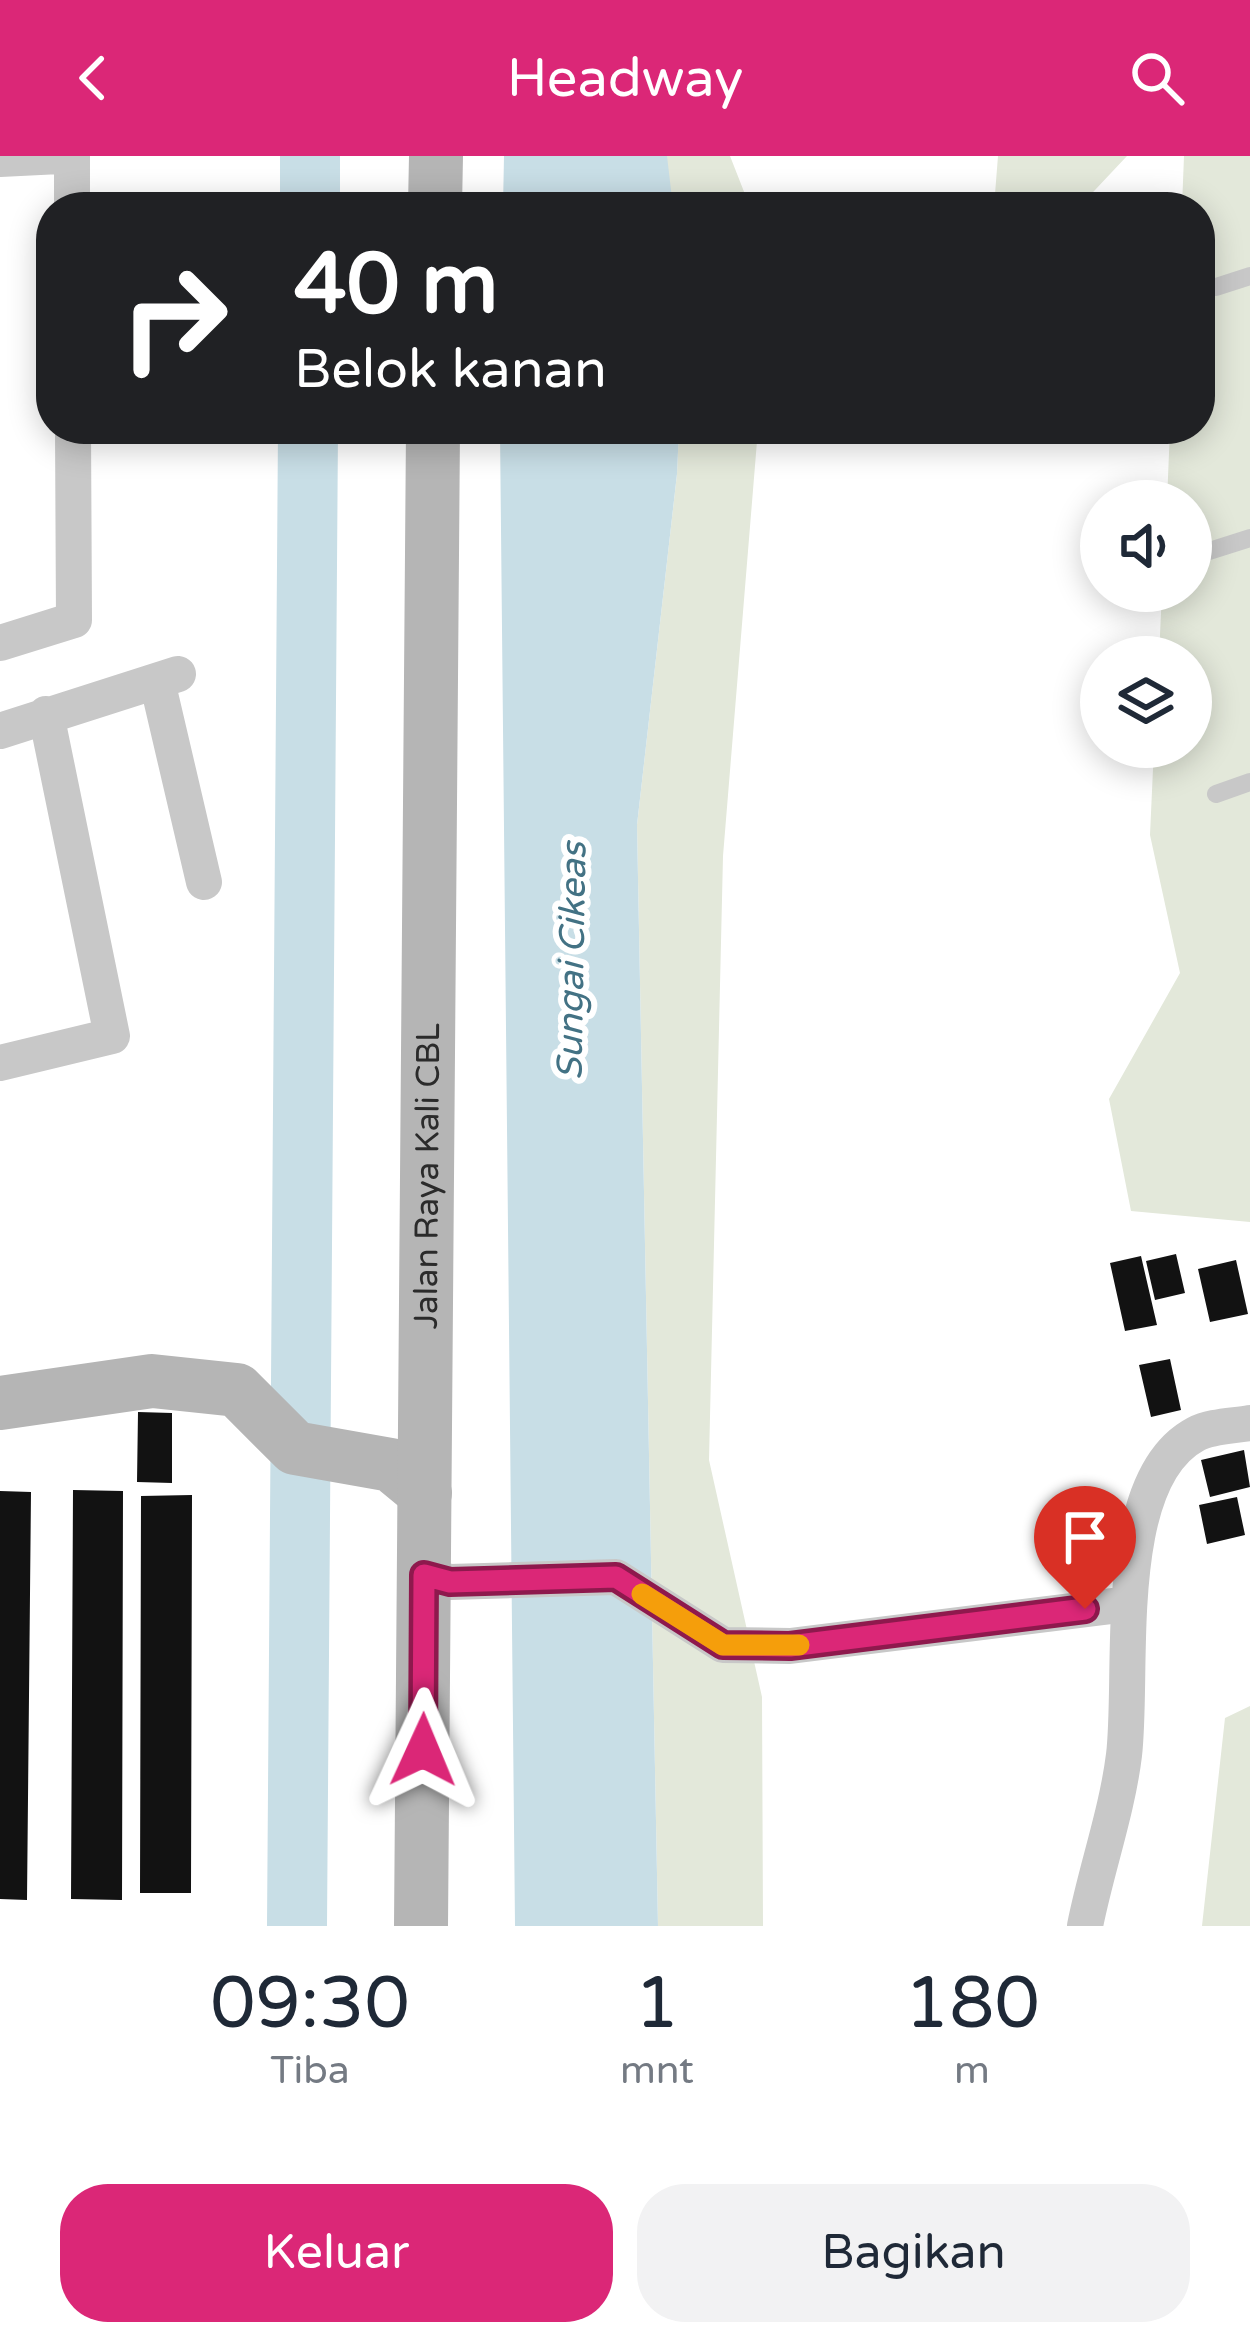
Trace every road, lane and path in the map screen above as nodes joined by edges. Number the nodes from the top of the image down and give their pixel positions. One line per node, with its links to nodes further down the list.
1 (60, 156): 4 (street)
2 (72, 156): 5 (street)
3 (436, 156): 6 (main road)
4 (0, 159)
5 (72, 192)
6 (435, 192)
7 (1250, 276): 8 (lane)
8 (1216, 287)
9 (73, 444): 13 (street)
10 (433, 444): 22 (main road, Jalan Raya Kali CBL)
11 (1250, 538): 12 (lane)
12 (1212, 551)
13 (0, 643)
14 (46, 714): 15 (street); 18 (street); 19 (street)
15 (0, 731)
16 (1250, 782): 17 (lane)
17 (1216, 794)
18 (204, 882)
19 (0, 1063)
20 (0, 1403): 22 (main road)
21 (1250, 1423): 24 (street)
22 (425, 1492): 23 (main road, Jalan Raya Kali CBL)
23 (437, 1578): 24 (street); 25 (main road, Jalan Raya Kali CBL)
24 (1128, 1604): 26 (street)
25 (421, 1926)
26 (1084, 1926)

